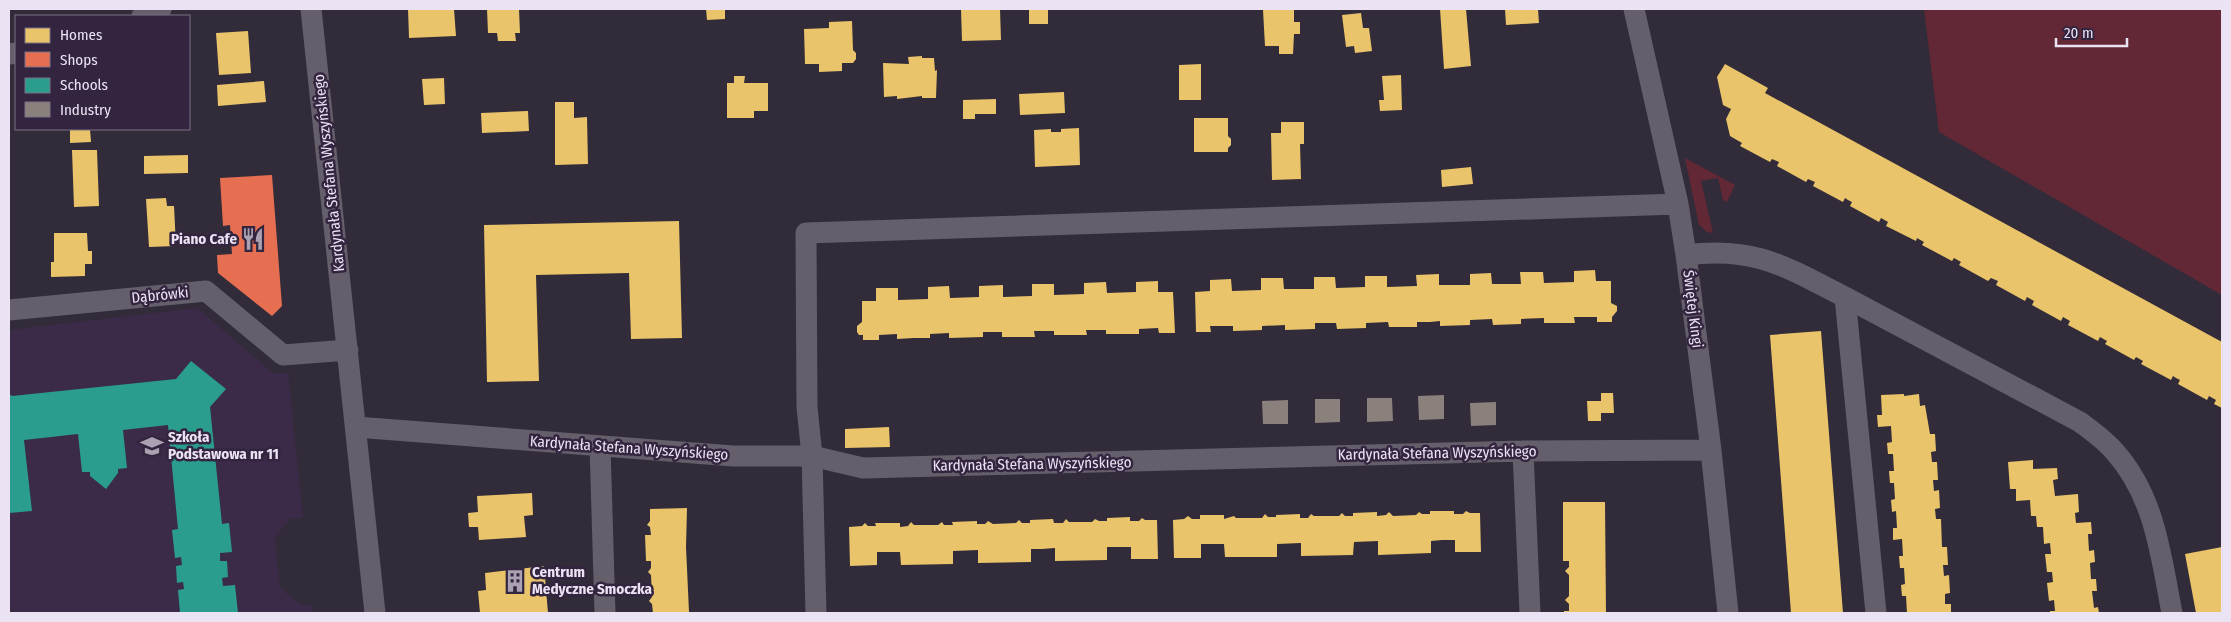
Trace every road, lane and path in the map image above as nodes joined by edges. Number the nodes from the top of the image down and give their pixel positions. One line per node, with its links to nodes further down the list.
1 (162, 9): 4 (street)
2 (311, 9): 9 (street, Kardynała Stefana Wyszyńskiego)
3 (1634, 9): 5 (street, Świętej Kingi)
4 (145, 15)
5 (1678, 204): 6 (street, Świętej Kingi); 14 (street)
6 (1686, 255): 7 (street); 12 (street, Świętej Kingi)
7 (1845, 297): 20 (street); 21 (street)
8 (9, 310): 9 (street, Dąbrówki)
9 (348, 350): 10 (street, Kardynała Stefana Wyszyńskiego)
10 (356, 427): 11 (street, Kardynała Stefana Wyszyńskiego); 15 (street, Kardynała Stefana Wyszyńskiego)
11 (600, 446): 14 (street, Kardynała Stefana Wyszyńskiego); 16 (street)
12 (1711, 450): 13 (street, Kardynała Stefana Wyszyńskiego); 19 (street, Świętej Kingi)
13 (1523, 451): 14 (street, Kardynała Stefana Wyszyńskiego); 18 (street)
14 (812, 456): 17 (street)
15 (375, 613)
16 (605, 613)
17 (816, 613)
18 (1530, 613)
19 (1728, 613)
20 (1876, 613)
21 (2172, 613)

